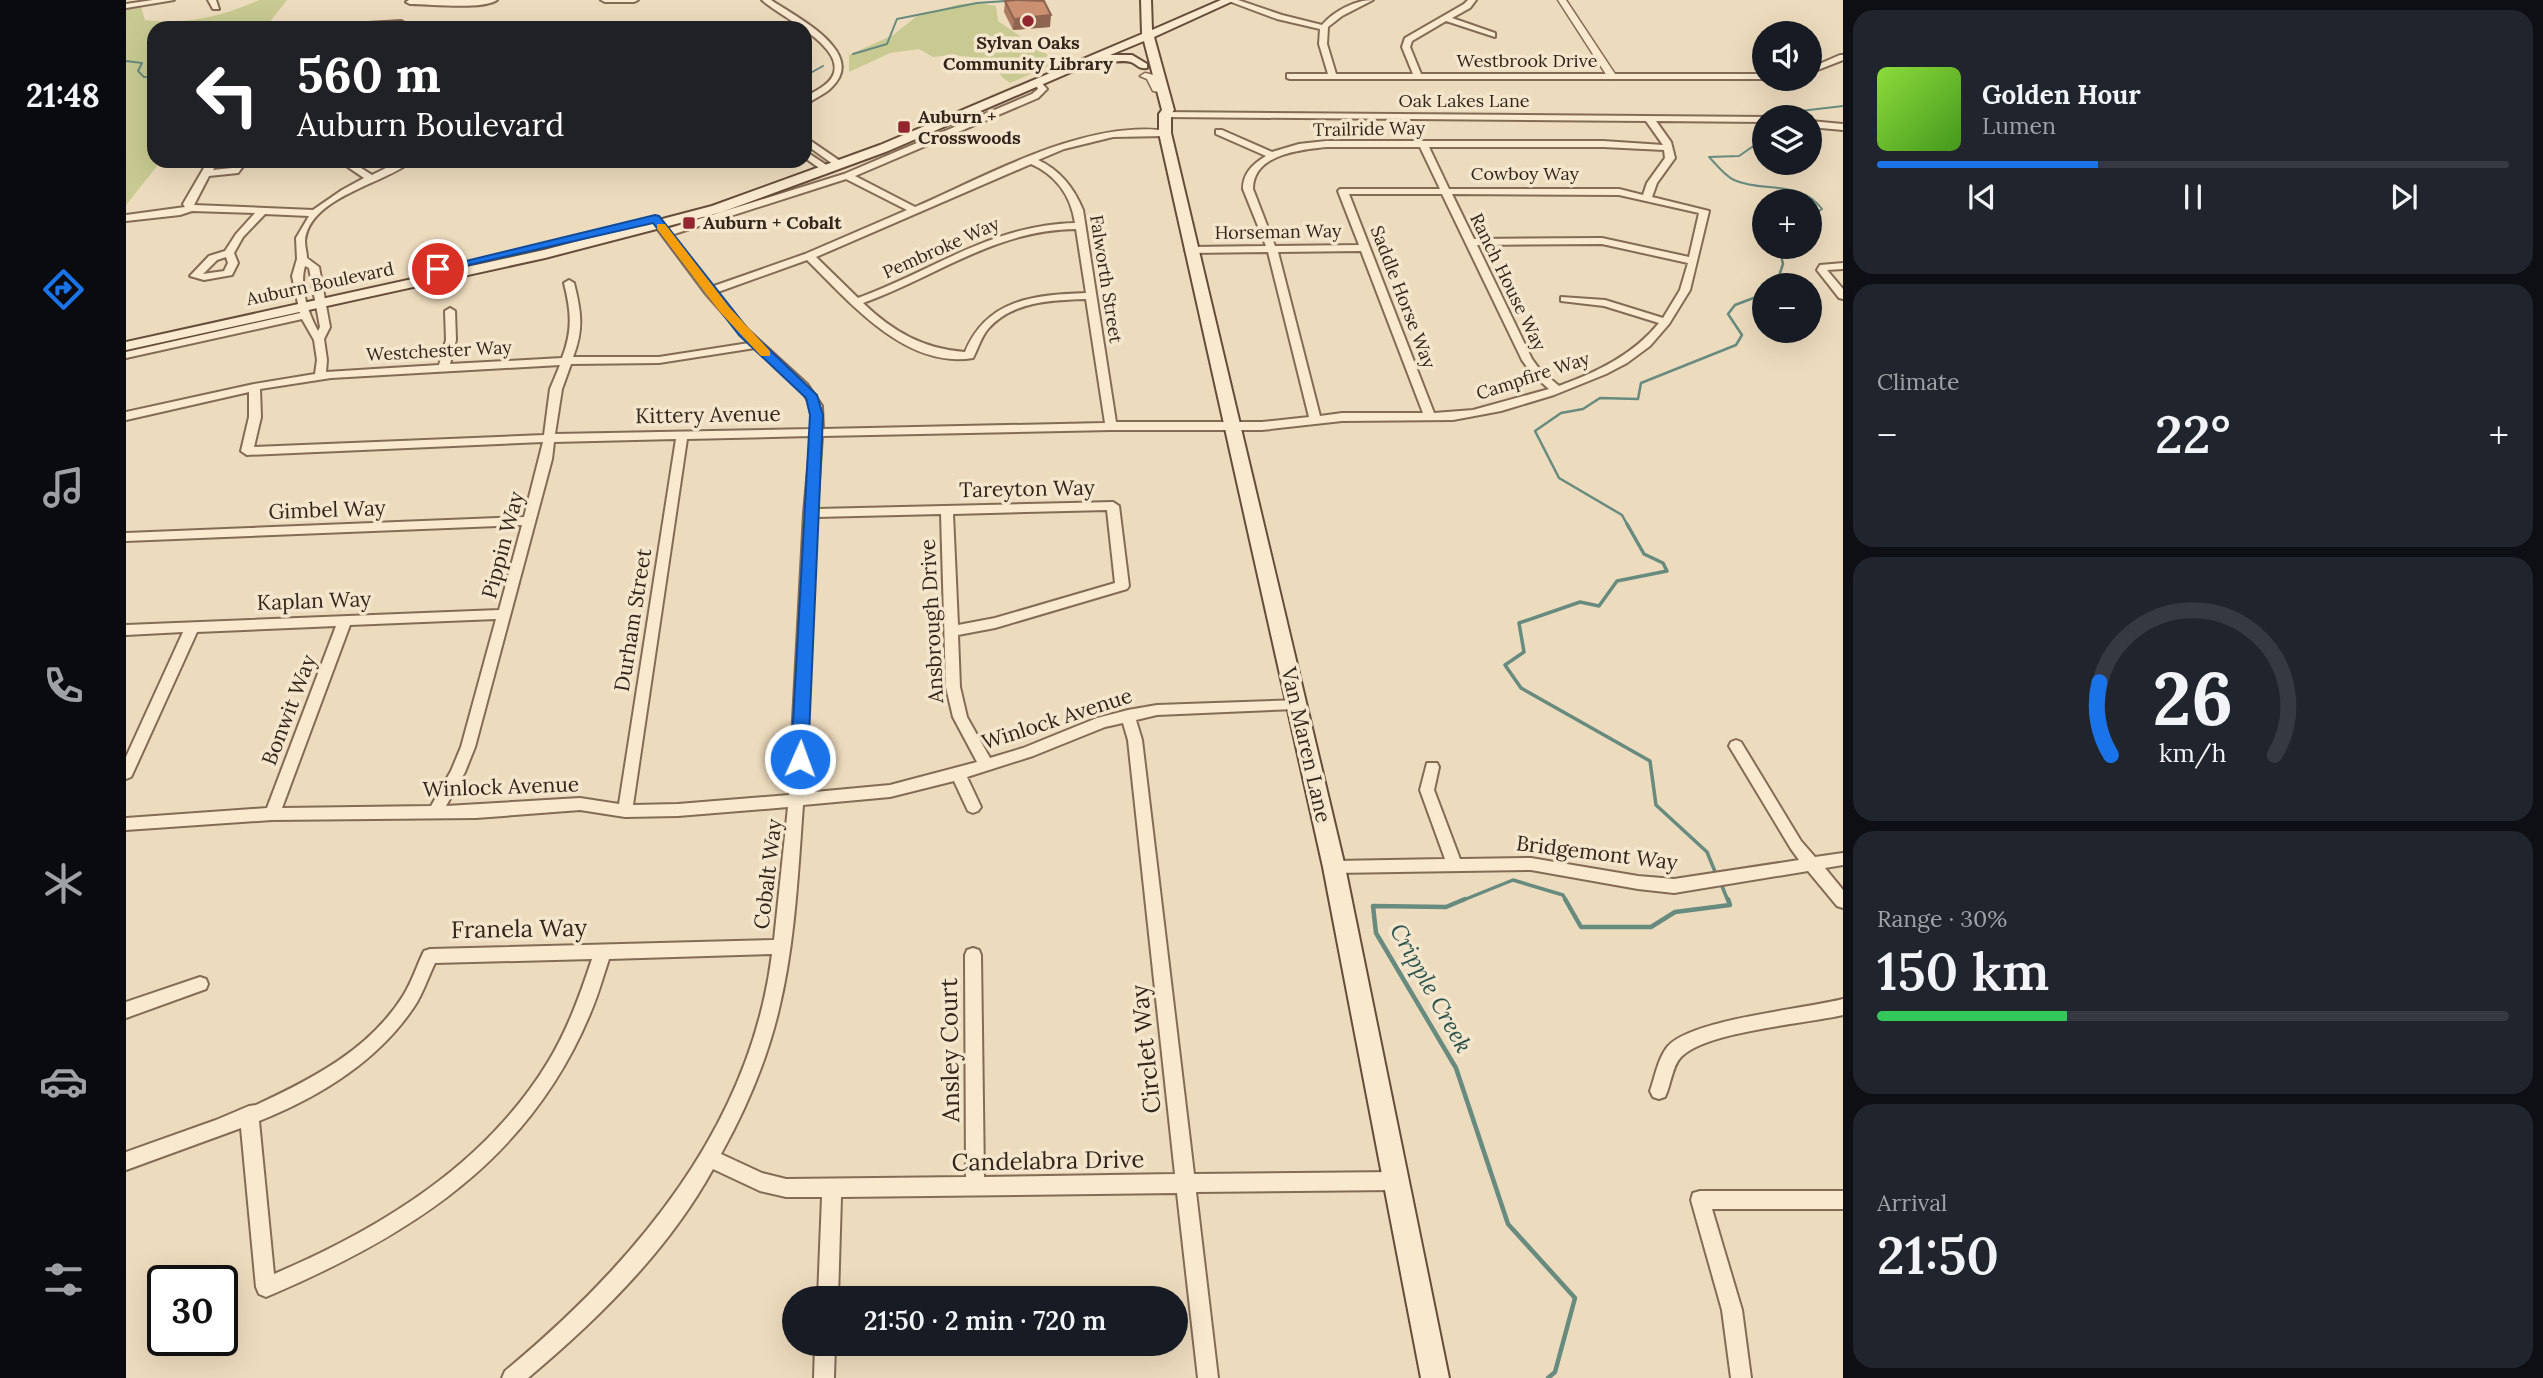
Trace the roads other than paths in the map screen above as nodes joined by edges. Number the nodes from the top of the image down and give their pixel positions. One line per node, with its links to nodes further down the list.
1 (164, 0): 2 (street); 17 (street)
2 (170, 0)
3 (493, 0): 14 (street)
4 (605, 0): 5 (street)
5 (634, 0)
6 (766, 0): 21 (street)
7 (1212, 0): 18 (main road, Auburn Boulevard)
8 (1230, 0): 16 (street); 23 (main road, Auburn Boulevard)
9 (1253, 0): 16 (street)
10 (1369, 0): 22 (street)
11 (1472, 0): 19 (street)
12 (1562, 0): 33 (street)
13 (410, 1): 14 (street); 20 (street)
14 (458, 1)
15 (1142, 3): 18 (main road); 23 (main road, Van Maren Lane)
16 (1244, 5): 22 (street)
17 (126, 6)
18 (1166, 16): 23 (main road, Auburn Boulevard)
19 (1445, 18): 25 (street); 32 (street)
20 (402, 21)
21 (795, 21)
22 (1322, 27): 31 (street)
23 (1143, 33): 27 (main road, Auburn Boulevard); 29 (main road, Van Maren Lane); 35 (main road, Van Maren Lane); 54 (main road, Auburn Boulevard)
24 (812, 34): 36 (street)
25 (1492, 35)
26 (1843, 57): 28 (street)
27 (1084, 63): 29 (main road); 54 (main road, Auburn Boulevard)
28 (1822, 66)
29 (1144, 71): 35 (street); 37 (main road, Van Maren Lane)
30 (1290, 76): 31 (street, Westbrook Drive)
31 (1333, 76): 32 (street, Westbrook Drive)
32 (1418, 77): 33 (street, Westbrook Drive)
33 (1612, 77): 34 (street, Westbrook Drive)
34 (1752, 77)
35 (1163, 92): 37 (main road, Van Maren Lane)
36 (812, 96)
37 (1165, 114): 38 (street, Oak Lakes Lane); 43 (main road, Van Maren Lane)
38 (1649, 118): 39 (street, Oak Lakes Lane); 46 (street)
39 (1752, 119)
40 (1822, 125): 41 (street)
41 (1843, 127)
42 (1219, 132): 47 (street)
43 (1165, 133): 49 (street); 71 (main road, Van Maren Lane)
44 (1423, 144): 46 (street, Trailride Way); 47 (street, Trailride Way); 57 (street, Ranch House Way)
45 (812, 147): 54 (street)
46 (1668, 148): 59 (street)
47 (1272, 155): 70 (street)
48 (812, 157): 54 (street)
49 (1030, 160): 62 (street); 67 (street, Falworth Street)
50 (208, 168): 55 (street)
51 (238, 168): 55 (street)
52 (355, 168): 56 (street)
53 (393, 168): 56 (street)
54 (834, 168): 62 (street); 66 (main road, Auburn Boulevard); 66 (street)
55 (205, 173): 60 (street)
56 (372, 179): 64 (street)
57 (1443, 190): 58 (street, Cowboy Way); 59 (street, Cowboy Way); 68 (street, Ranch House Way)
58 (1343, 191): 69 (street, Saddle Horse Way)
59 (1647, 197): 63 (street, Cowboy Way)
60 (191, 208): 61 (street); 65 (street)
61 (263, 210): 64 (street); 72 (street)
62 (916, 211): 73 (street)
63 (1704, 211): 75 (street, Campfire Way)
64 (316, 213): 74 (street)
65 (126, 218)
66 (661, 226): 78 (street, Cobalt Way); 81 (main road, Auburn Boulevard)
67 (1081, 226): 79 (street, Falworth Street); 83 (street, Pembroke Way)
68 (1469, 242): 75 (street); 96 (street, Ranch House Way)
69 (1366, 248): 70 (street, Horseman Way); 97 (street, Saddle Horse Way)
70 (1272, 249): 71 (street, Horseman Way); 99 (street)
71 (1190, 250): 101 (main road, Van Maren Lane)
72 (229, 253)
73 (809, 256): 78 (street); 83 (street)
74 (302, 259): 81 (street); 84 (street)
75 (1692, 261): 86 (street, Campfire Way)
76 (1843, 266): 80 (street)
77 (569, 282): 92 (street, Pippin Way)
78 (710, 291): 89 (street, Cobalt Way)
79 (1092, 296): 83 (street); 100 (street, Falworth Street)
80 (1843, 296)
81 (319, 299): 84 (main road, Auburn Boulevard); 88 (street)
82 (1565, 299): 86 (street)
83 (857, 302)
84 (303, 307): 87 (main road, Auburn Boulevard); 88 (street); 90 (main road, Auburn Boulevard); 91 (street)
85 (450, 311): 93 (street)
86 (1663, 321): 96 (street, Campfire Way)
87 (126, 337)
88 (319, 339): 94 (street)
89 (756, 345): 92 (street, Westchester Way); 102 (street, Cobalt Way)
90 (126, 346)
91 (126, 355)
92 (567, 361): 93 (street, Westchester Way); 104 (street, Pippin Way)
93 (444, 368): 94 (street, Westchester Way)
94 (320, 376): 95 (street, Westchester Way)
95 (254, 387): 98 (street, Westchester Way); 104 (street, Kittery Avenue)
96 (1556, 389): 97 (street, Campfire Way)
97 (1430, 416): 99 (street, Campfire Way)
98 (127, 420)
99 (1315, 420): 101 (street, Campfire Way)
100 (1111, 426): 101 (street, Kittery Avenue); 102 (street, Kittery Avenue)
101 (1234, 426): 114 (main road, Van Maren Lane)
102 (816, 432): 103 (street, Kittery Avenue); 106 (street, Cobalt Way)
103 (682, 435): 104 (street, Kittery Avenue); 124 (street, Durham Street)
104 (550, 438): 107 (street, Pippin Way)
105 (947, 510): 106 (street, Tareyton Way); 113 (street, Ansbrough Drive); 113 (street, Tareyton Way)
106 (810, 513): 121 (street, Cobalt Way)
107 (529, 521): 108 (street, Gimbel Way); 109 (street, Pippin Way)
108 (126, 537)
109 (504, 614): 110 (street, Kaplan Way); 123 (street, Pippin Way)
110 (345, 621): 111 (street, Kaplan Way); 125 (street, Bonwit Way)
111 (192, 627): 112 (street, Kaplan Way); 119 (street)
112 (126, 630)
113 (951, 631): 117 (street, Ansbrough Drive)
114 (1296, 704): 115 (street, Winlock Avenue); 130 (main road, Van Maren Lane)
115 (1128, 715): 117 (street, Winlock Avenue); 143 (street, Circlet Way)
116 (1736, 746): 129 (street)
117 (986, 765): 120 (street, Winlock Avenue)
118 (1432, 767): 128 (street)
119 (126, 773)
120 (958, 774): 121 (street, Winlock Avenue); 122 (street)
121 (797, 799): 124 (street, Winlock Avenue); 132 (street, Cobalt Way)
122 (973, 807)
123 (436, 811): 124 (street, Winlock Avenue); 125 (street, Winlock Avenue)
124 (625, 811)
125 (272, 814): 126 (street, Winlock Avenue)
126 (126, 824)
127 (1843, 859): 129 (street, Bridgemont Way)
128 (1455, 864): 129 (street, Bridgemont Way); 130 (street, Bridgemont Way)
129 (1812, 864): 131 (street)
130 (1334, 867): 142 (main road, Van Maren Lane)
131 (1843, 901)
132 (781, 947): 133 (street, Franela Way); 140 (street, Cobalt Way)
133 (603, 951): 139 (street, Franela Way); 139 (street)
134 (973, 955): 144 (street, Ansley Court)
135 (200, 984): 137 (street)
136 (1843, 1007): 138 (street)
137 (126, 1010)
138 (1658, 1091)
139 (249, 1114): 141 (street, Franela Way)
140 (709, 1158): 145 (street, Candelabra Drive); 149 (street, Cobalt Way)
141 (126, 1161)
142 (1395, 1181): 143 (street, Candelabra Drive); 152 (main road, Van Maren Lane)
143 (1185, 1183): 144 (street, Candelabra Drive); 151 (street, Circlet Way)
144 (975, 1186): 145 (street, Candelabra Drive)
145 (832, 1188): 147 (street)
146 (1843, 1200): 153 (street)
147 (828, 1286)
148 (825, 1356): 150 (street)
149 (512, 1378)
150 (824, 1378)
151 (1208, 1378)
152 (1435, 1378)
153 (1741, 1378)

